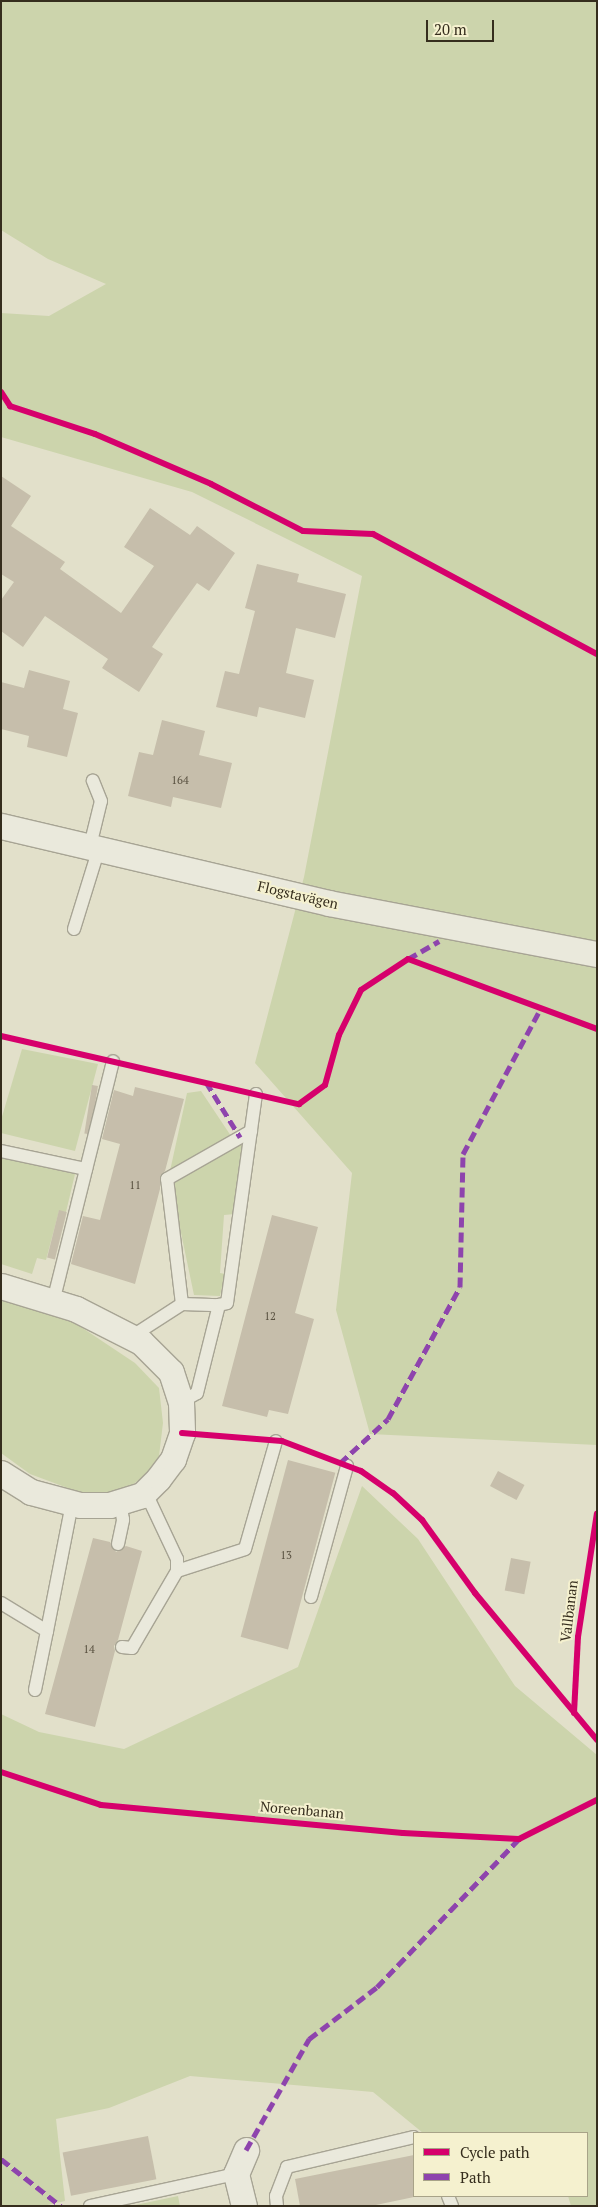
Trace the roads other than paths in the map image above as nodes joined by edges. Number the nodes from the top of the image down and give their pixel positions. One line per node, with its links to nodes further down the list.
1 (93, 781): 3 (lane)
2 (1, 826): 3 (street, Flogstavägen)
3 (94, 847): 4 (lane); 5 (street, Flogstavägen)
4 (74, 929)
5 (597, 954)
6 (113, 1061): 10 (lane)
7 (256, 1094): 8 (lane)
8 (251, 1131): 13 (lane); 14 (lane)
9 (1, 1151): 10 (lane)
10 (86, 1169): 12 (lane)
11 (1, 1286): 12 (street)
12 (53, 1302): 15 (street)
13 (182, 1304): 14 (lane); 15 (lane)
14 (219, 1305): 16 (lane)
15 (131, 1337): 16 (street)
16 (181, 1402): 20 (street)
17 (276, 1441): 24 (lane)
18 (348, 1466): 25 (lane)
19 (1, 1472): 22 (street)
20 (145, 1491): 21 (street); 24 (lane)
21 (120, 1502): 22 (street); 23 (lane)
22 (72, 1503): 27 (lane)
23 (118, 1544)
24 (177, 1572): 28 (lane)
25 (311, 1597)
26 (1, 1603): 27 (lane)
27 (47, 1631): 29 (lane)
28 (122, 1647)
29 (35, 1690)
30 (413, 2137): 35 (lane)
31 (246, 2150): 32 (street)
32 (236, 2174): 33 (lane); 34 (street)
33 (90, 2206)
34 (244, 2206)
35 (278, 2206)

